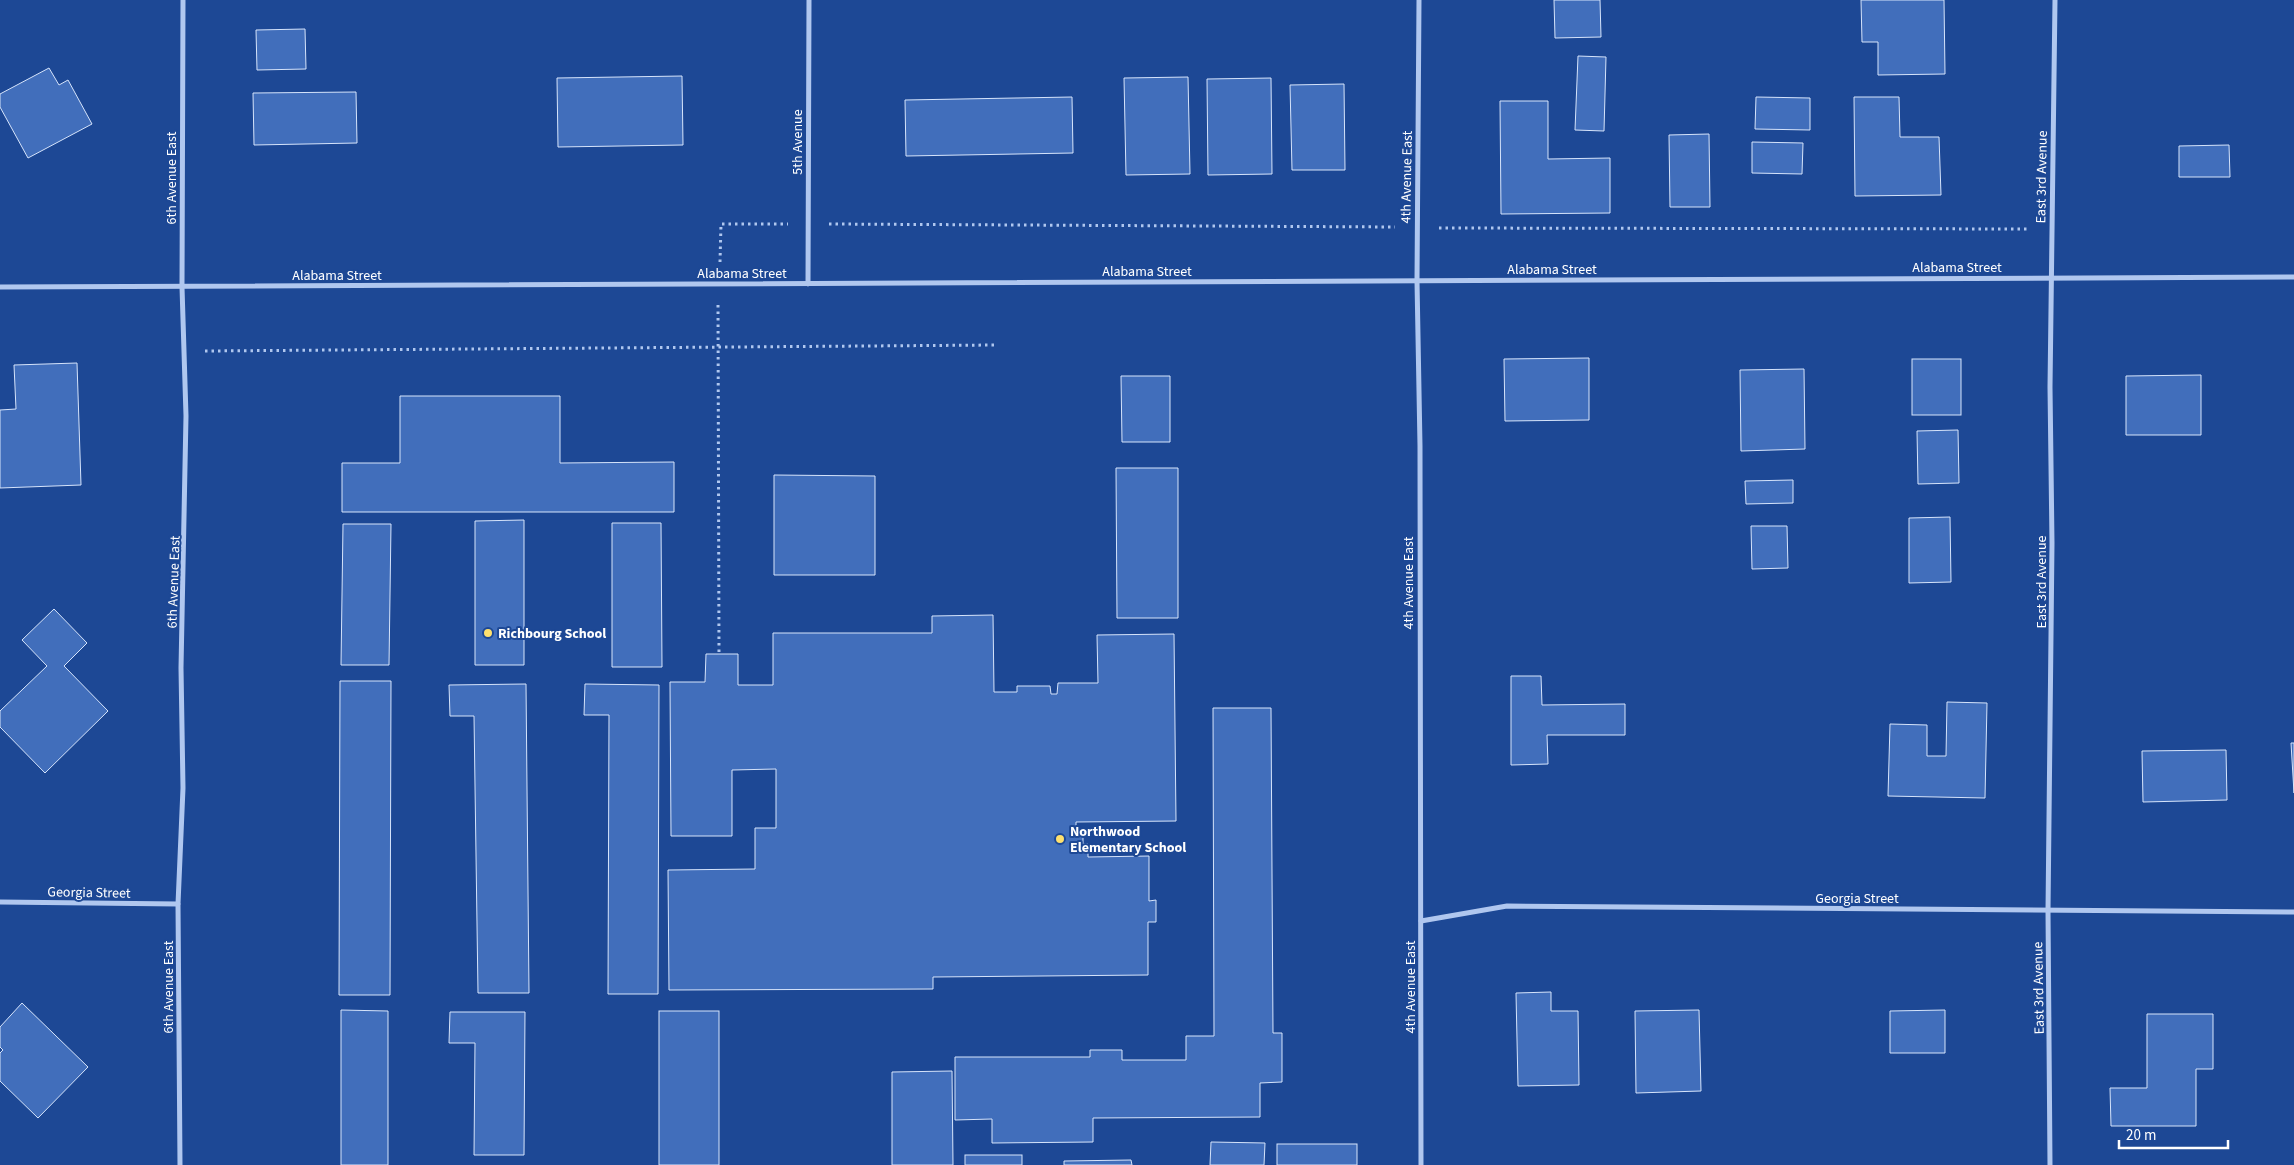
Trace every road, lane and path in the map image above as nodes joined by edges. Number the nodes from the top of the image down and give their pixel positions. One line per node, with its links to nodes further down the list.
1 (183, 0): 10 (street, 6th Avenue East)
2 (808, 0): 8 (street, 5th Avenue)
3 (1419, 0): 7 (street, 4th Avenue East)
4 (2055, 0): 6 (street, East 3rd Avenue)
5 (2294, 277): 6 (street, Alabama Street)
6 (2050, 278): 7 (street, Alabama Street); 15 (street, East 3rd Avenue)
7 (1417, 281): 8 (street, Alabama Street); 17 (street, 4th Avenue East)
8 (808, 284): 10 (street, Alabama Street)
9 (0, 287): 10 (street, Alabama Street)
10 (182, 287): 12 (street, 6th Avenue East)
11 (997, 345): 12 (path)
12 (184, 352): 14 (street, 6th Avenue East)
13 (0, 902): 14 (street, Georgia Street)
14 (178, 904): 18 (street, 6th Avenue East)
15 (2048, 910): 16 (street, Georgia Street); 17 (street, Georgia Street); 20 (street, East 3rd Avenue)
16 (2294, 912)
17 (1421, 921): 19 (street, 4th Avenue East)
18 (180, 1165)
19 (1421, 1165)
20 (2050, 1165)

